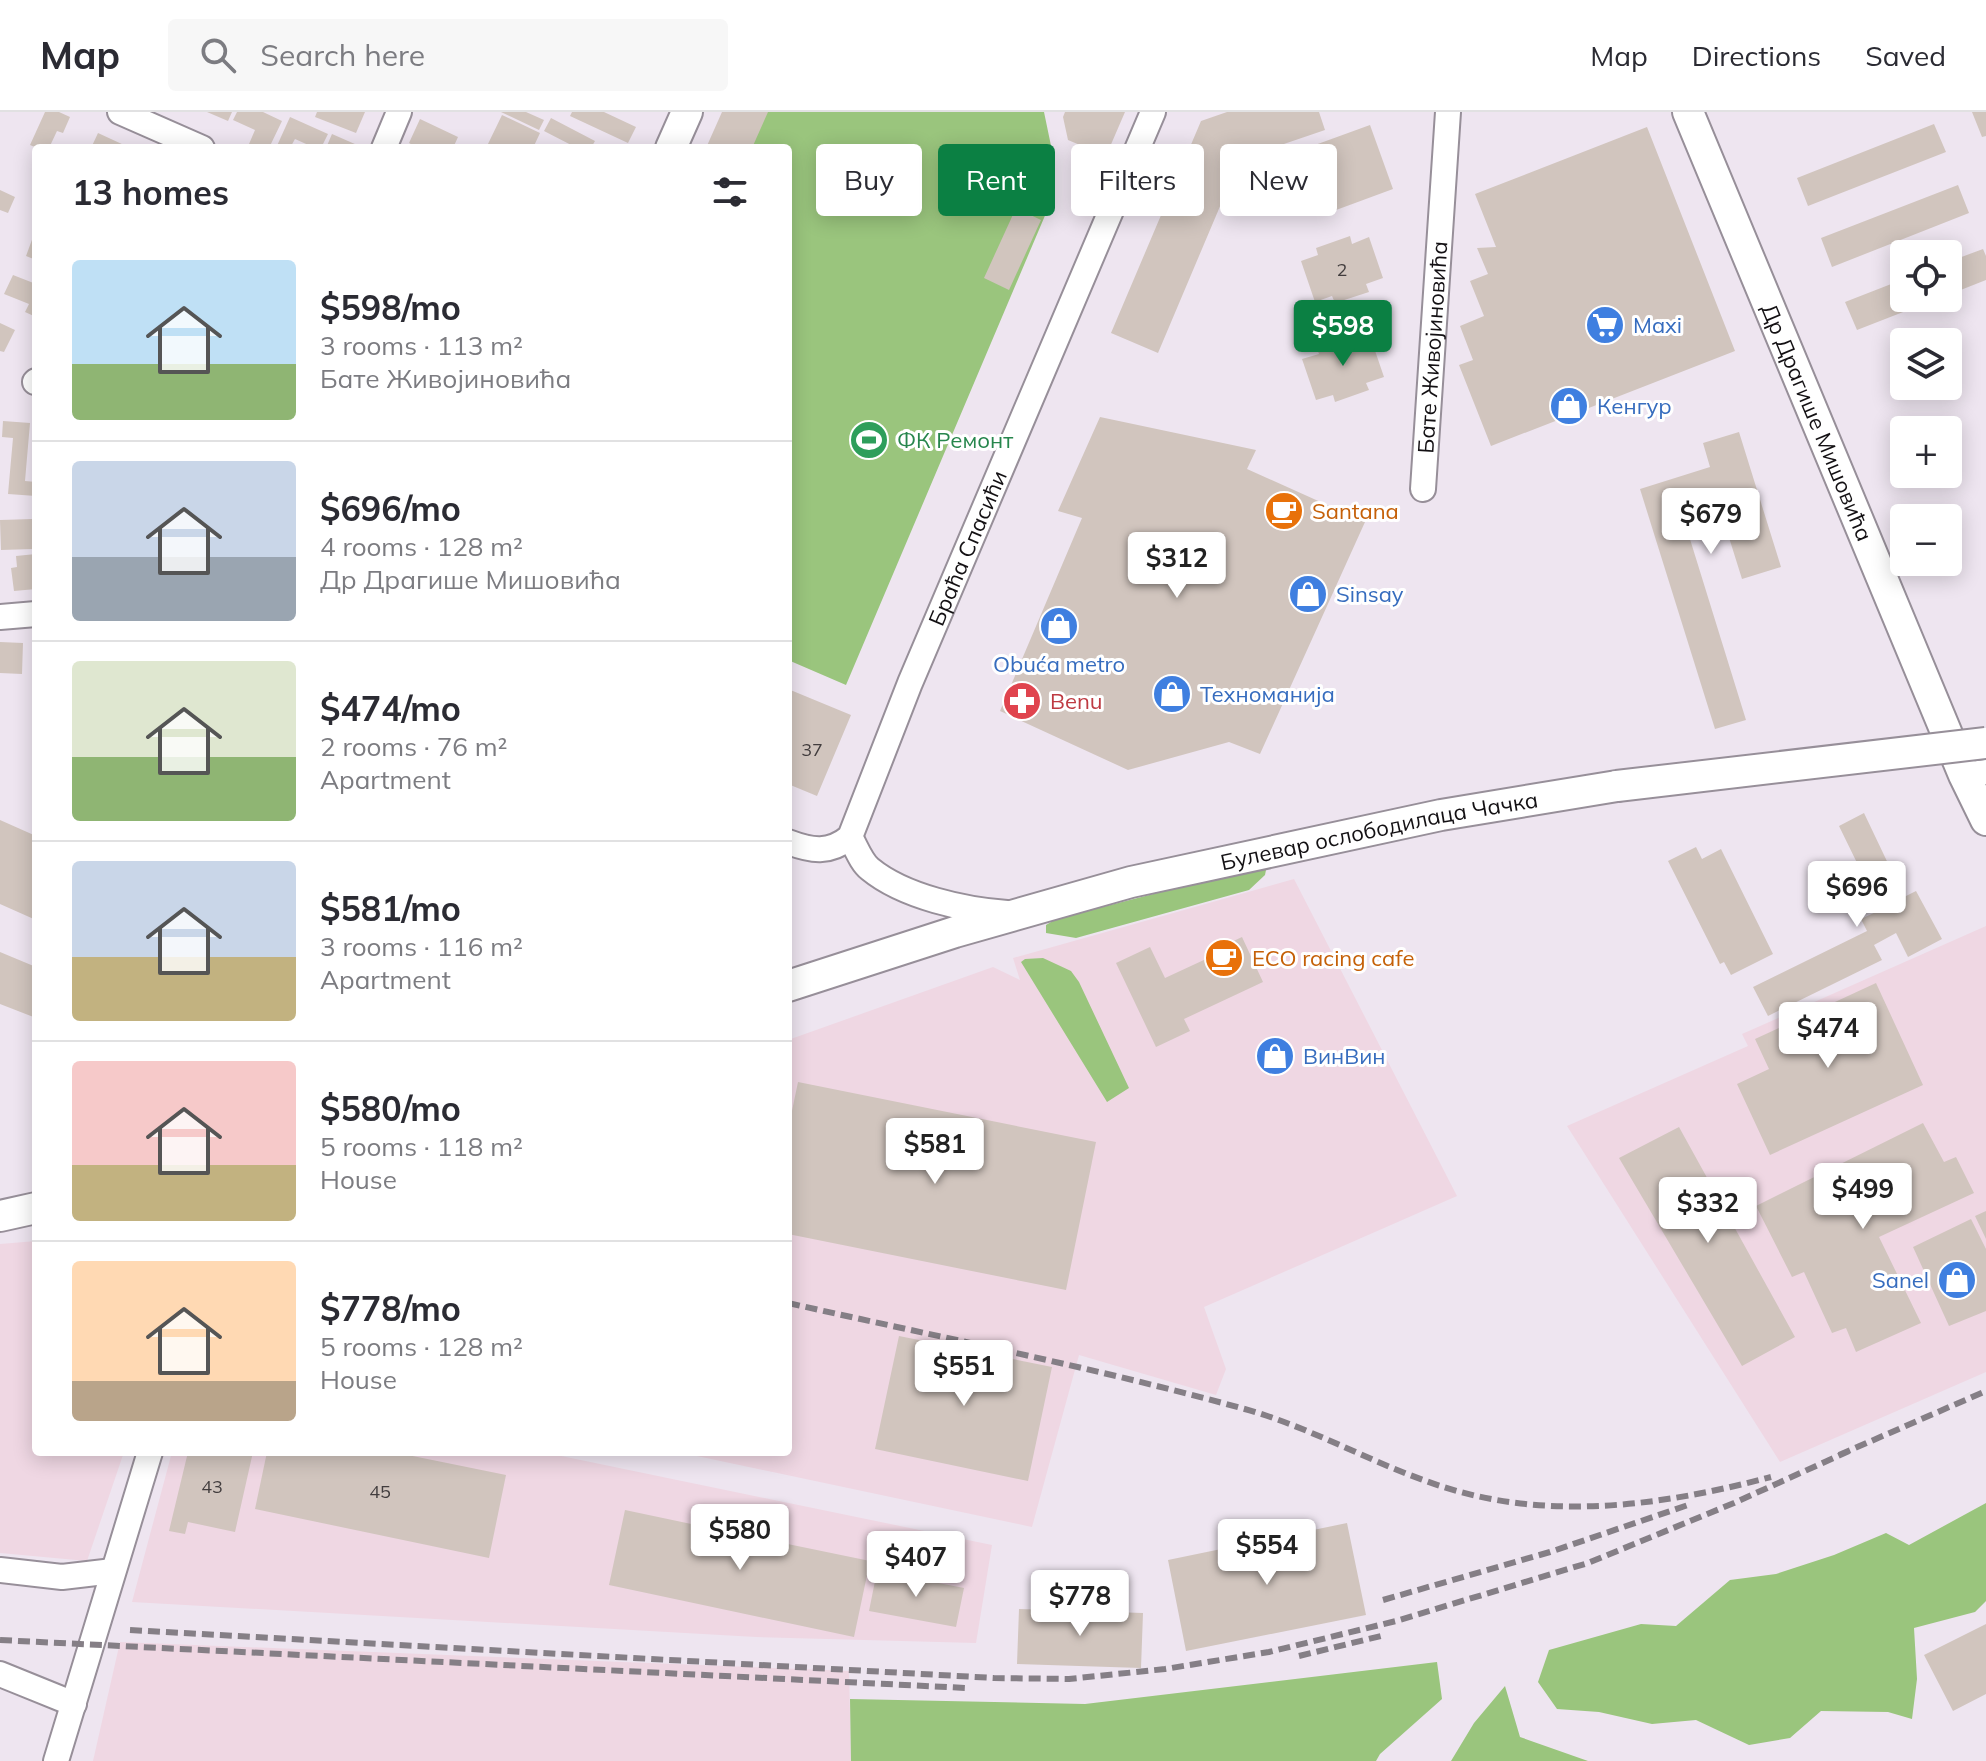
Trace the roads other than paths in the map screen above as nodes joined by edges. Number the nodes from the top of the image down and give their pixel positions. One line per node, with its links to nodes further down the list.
1 (120, 112): 7 (street)
2 (399, 112): 9 (street)
3 (687, 112): 10 (main road)
4 (1153, 112): 17 (street, Браћа Спасићи)
5 (1448, 112): 11 (street, Бате Живојиновића)
6 (1688, 112): 15 (main road, Др Драгише Мишовића)
7 (156, 130): 8 (street)
8 (192, 144)
9 (386, 144)
10 (673, 144)
11 (1423, 489)
12 (32, 614): 13 (street)
13 (0, 617)
14 (1986, 743): 19 (main road, Булевар ослободилаца Чачка, bridge)
15 (1975, 774): 16 (main road, Др Драгише Мишовића)
16 (1986, 820)
17 (850, 837): 18 (street); 19 (street)
18 (792, 843)
19 (1018, 914): 20 (main road, Булевар ослободилаца Чачка)
20 (792, 985)
21 (32, 1209): 22 (main road)
22 (0, 1216)
23 (149, 1456): 25 (street)
24 (0, 1570): 25 (street)
25 (113, 1571): 27 (street)
26 (0, 1674): 27 (street)
27 (74, 1704): 28 (street)
28 (56, 1761)

